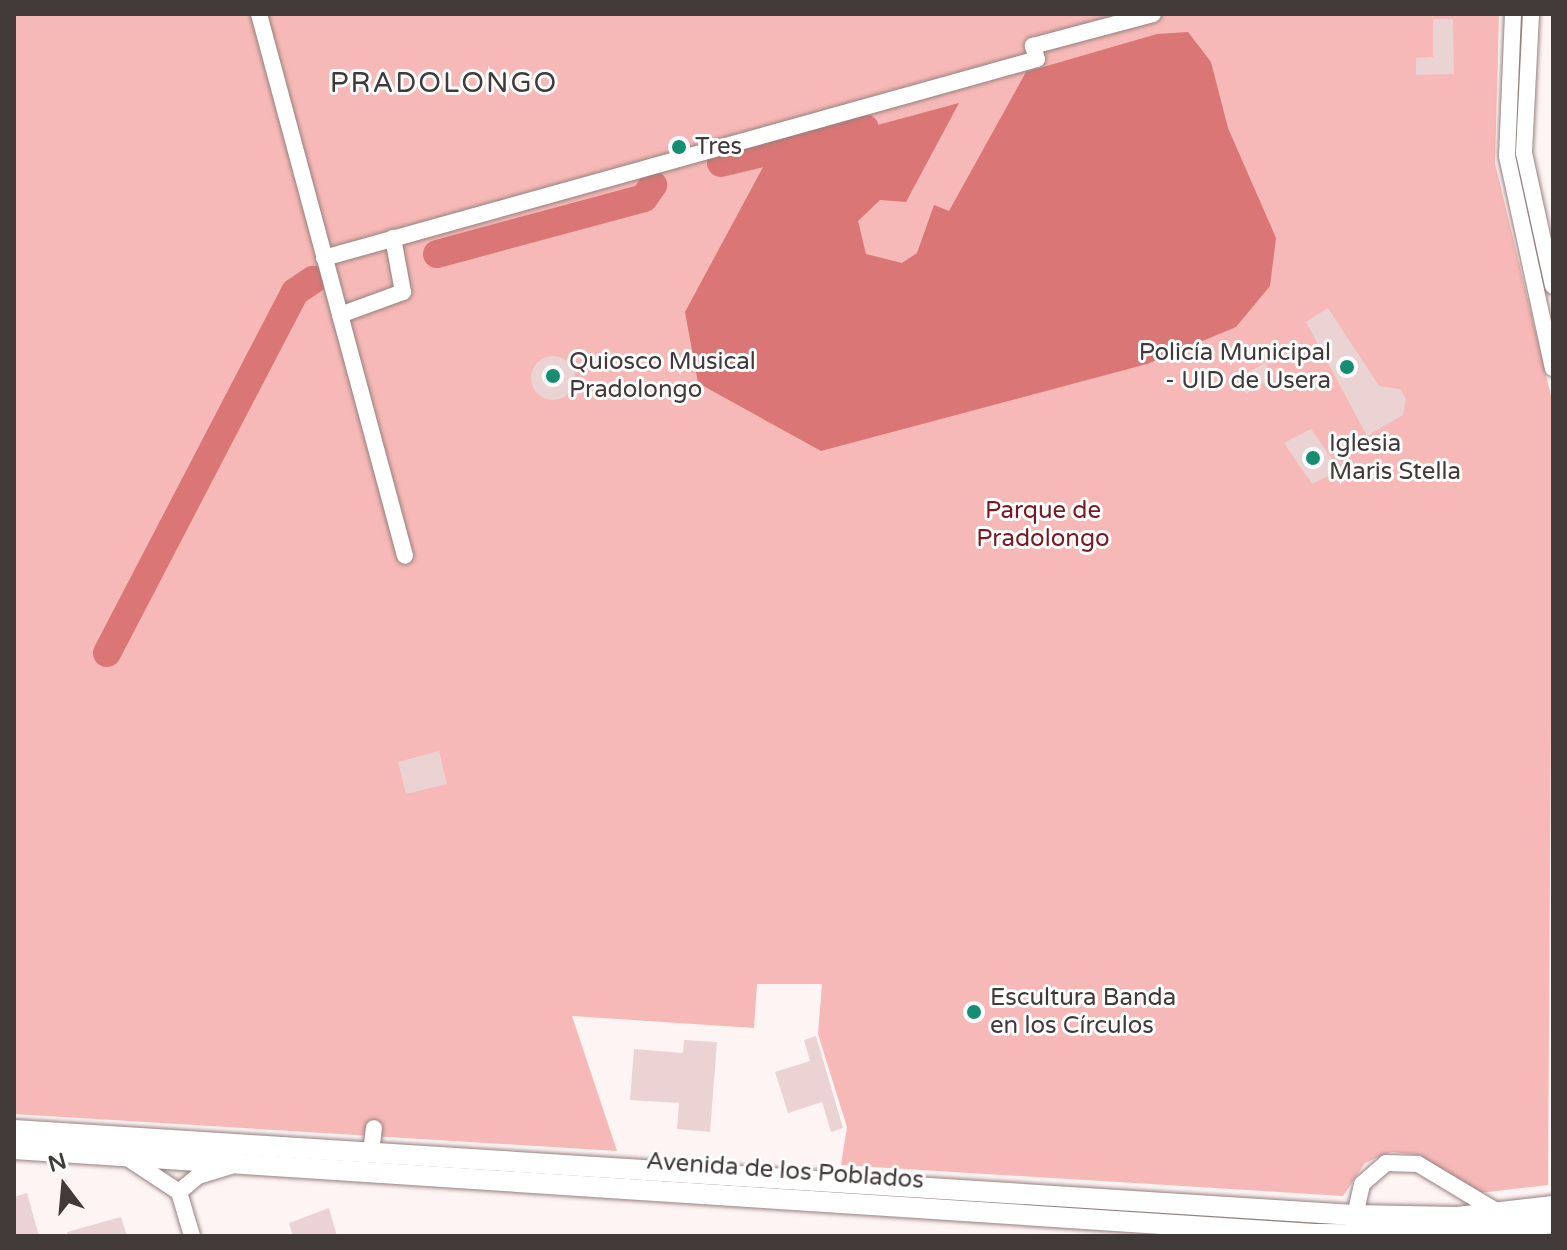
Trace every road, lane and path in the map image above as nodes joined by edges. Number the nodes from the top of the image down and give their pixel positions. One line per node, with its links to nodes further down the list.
1 (259, 14): 6 (street)
2 (1153, 14): 5 (street)
3 (1513, 14): 9 (street)
4 (1531, 14): 7 (street)
5 (393, 238): 6 (street); 8 (street)
6 (324, 258): 8 (street)
7 (1553, 286)
8 (340, 315): 10 (street)
9 (1553, 368)
10 (405, 556)
11 (374, 1128): 15 (street)
12 (14, 1130): 13 (main road, Avenida de los Poblados)
13 (170, 1140): 15 (main road, Avenida de los Poblados); 17 (street)
14 (14, 1149): 16 (main road, Avenida de los Poblados)
15 (371, 1152): 24 (main road, Avenida de los Poblados)
16 (123, 1157): 17 (main road, Avenida de los Poblados); 19 (street)
17 (181, 1160): 18 (main road, Avenida de los Poblados); 19 (street)
18 (244, 1164): 19 (street); 24 (main road, Avenida de los Poblados)
19 (184, 1188): 26 (street)
20 (1553, 1206): 21 (main road, Avenida de los Poblados)
21 (1503, 1214): 22 (main road, Avenida de los Poblados); 24 (street)
22 (1442, 1217): 24 (main road, Avenida de los Poblados); 25 (street)
23 (1553, 1223): 25 (main road, Avenida de los Poblados)
24 (1353, 1228): 25 (main road, Avenida de los Poblados)
25 (1452, 1235)
26 (192, 1236)

